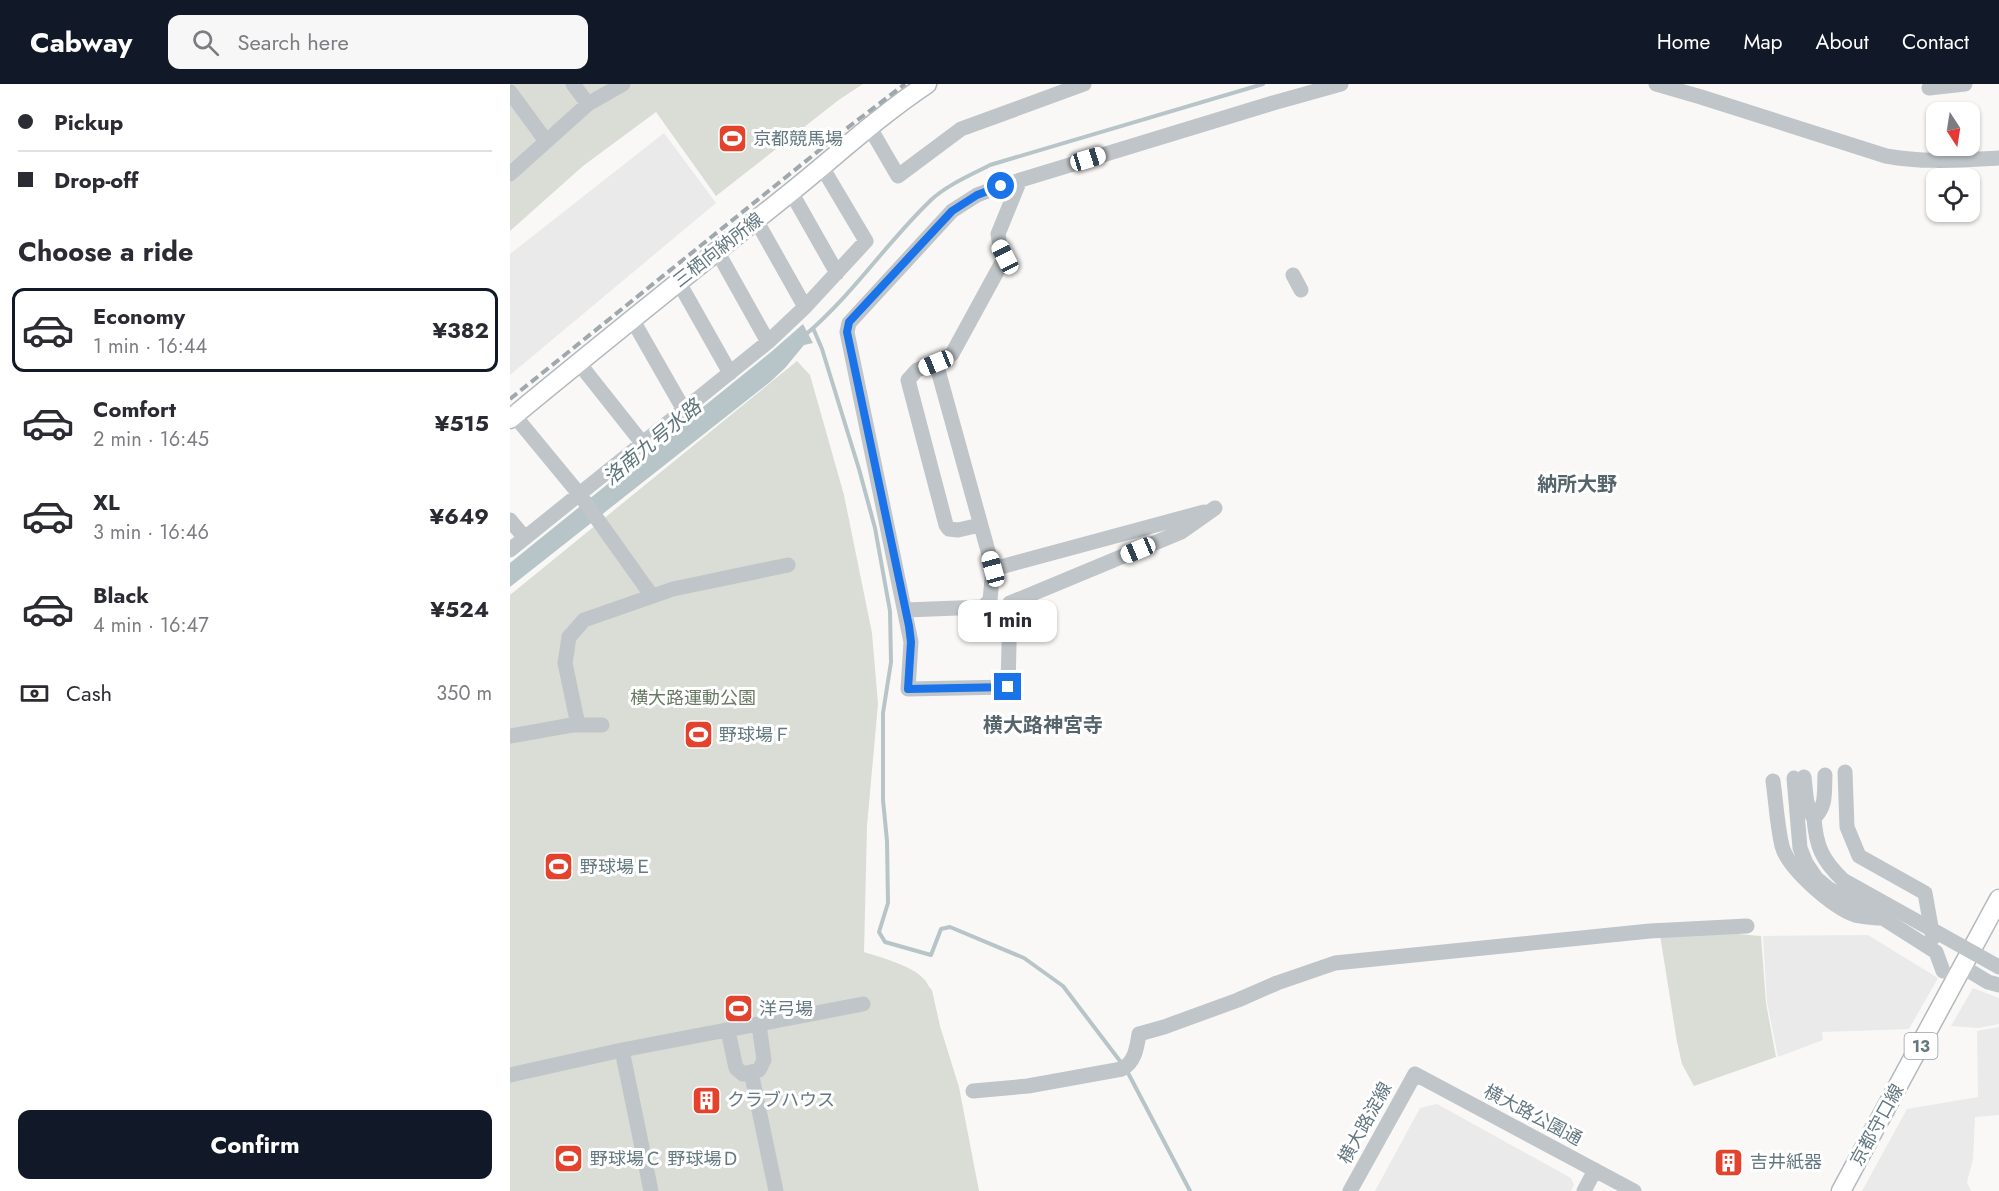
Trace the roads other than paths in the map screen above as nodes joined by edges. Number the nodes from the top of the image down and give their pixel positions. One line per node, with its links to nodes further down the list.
1 (573, 84): 12 (street)
2 (623, 84): 12 (street)
3 (927, 84): 13 (main road, 三栖向納所線)
4 (1084, 84): 13 (street)
5 (1341, 84): 18 (street)
6 (1656, 84): 11 (street)
7 (1689, 84): 11 (street)
8 (1965, 84): 9 (street)
9 (1929, 90)
10 (510, 92): 14 (street)
11 (1701, 97): 15 (street)
12 (588, 104): 14 (street)
13 (870, 128): 16 (main road, 三栖向納所線)
14 (546, 141): 17 (street)
15 (1999, 158)
16 (822, 167): 19 (main road, 三栖向納所線); 22 (street)
17 (510, 174)
18 (1020, 180): 30 (street); 43 (street)
19 (791, 192): 20 (main road, 三栖向納所線); 22 (street)
20 (756, 220): 21 (main road, 三栖向納所線); 26 (street)
21 (717, 251): 24 (main road, 三栖向納所線); 28 (street)
22 (837, 273): 26 (street)
23 (1293, 275): 25 (street)
24 (678, 281): 27 (main road, 三栖向納所線); 31 (street)
25 (1302, 290)
26 (805, 307): 28 (street)
27 (632, 319): 29 (main road, 三栖向納所線); 32 (street)
28 (768, 342): 31 (street)
29 (578, 362): 33 (main road, 三栖向納所線); 34 (street)
30 (936, 363): 37 (street); 37 (street)
31 (730, 373): 32 (street)
32 (684, 410): 34 (street)
33 (512, 417): 35 (street)
34 (643, 444): 35 (street)
35 (583, 498): 38 (street); 42 (street)
36 (510, 520): 38 (street)
37 (980, 525): 41 (street)
38 (525, 538): 39 (street)
39 (510, 550)
40 (788, 565): 42 (street)
41 (993, 569): 43 (street); 43 (street)
42 (652, 596): 44 (street)
43 (906, 610)
44 (578, 725): 45 (street); 46 (street)
45 (602, 725)
46 (510, 736)
47 (1809, 777): 48 (street); 48 (street); 50 (street); 50 (street); 52 (street)
48 (1817, 815): 53 (street, bridge)
49 (1996, 911): 54 (main road, 京都守口線 / 13)
50 (1881, 918): 52 (street)
51 (1747, 926): 63 (street)
52 (1930, 956): 54 (street)
53 (1999, 967)
54 (1954, 973): 55 (street); 70 (main road, 京都守口線 / 13)
55 (1999, 985)
56 (863, 1004): 57 (street)
57 (759, 1025): 58 (street); 60 (street)
58 (728, 1031): 59 (street); 60 (street)
59 (622, 1050): 62 (street); 65 (street)
60 (751, 1072): 66 (street)
61 (1414, 1074): 64 (street, 横大路公園通); 67 (street, 横大路淀線)
62 (510, 1075)
63 (973, 1092)
64 (1595, 1170): 68 (street); 69 (street, 横大路公園通)
65 (651, 1191)
66 (776, 1191)
67 (1350, 1191)
68 (1584, 1191)
69 (1634, 1191)
70 (1841, 1191)

